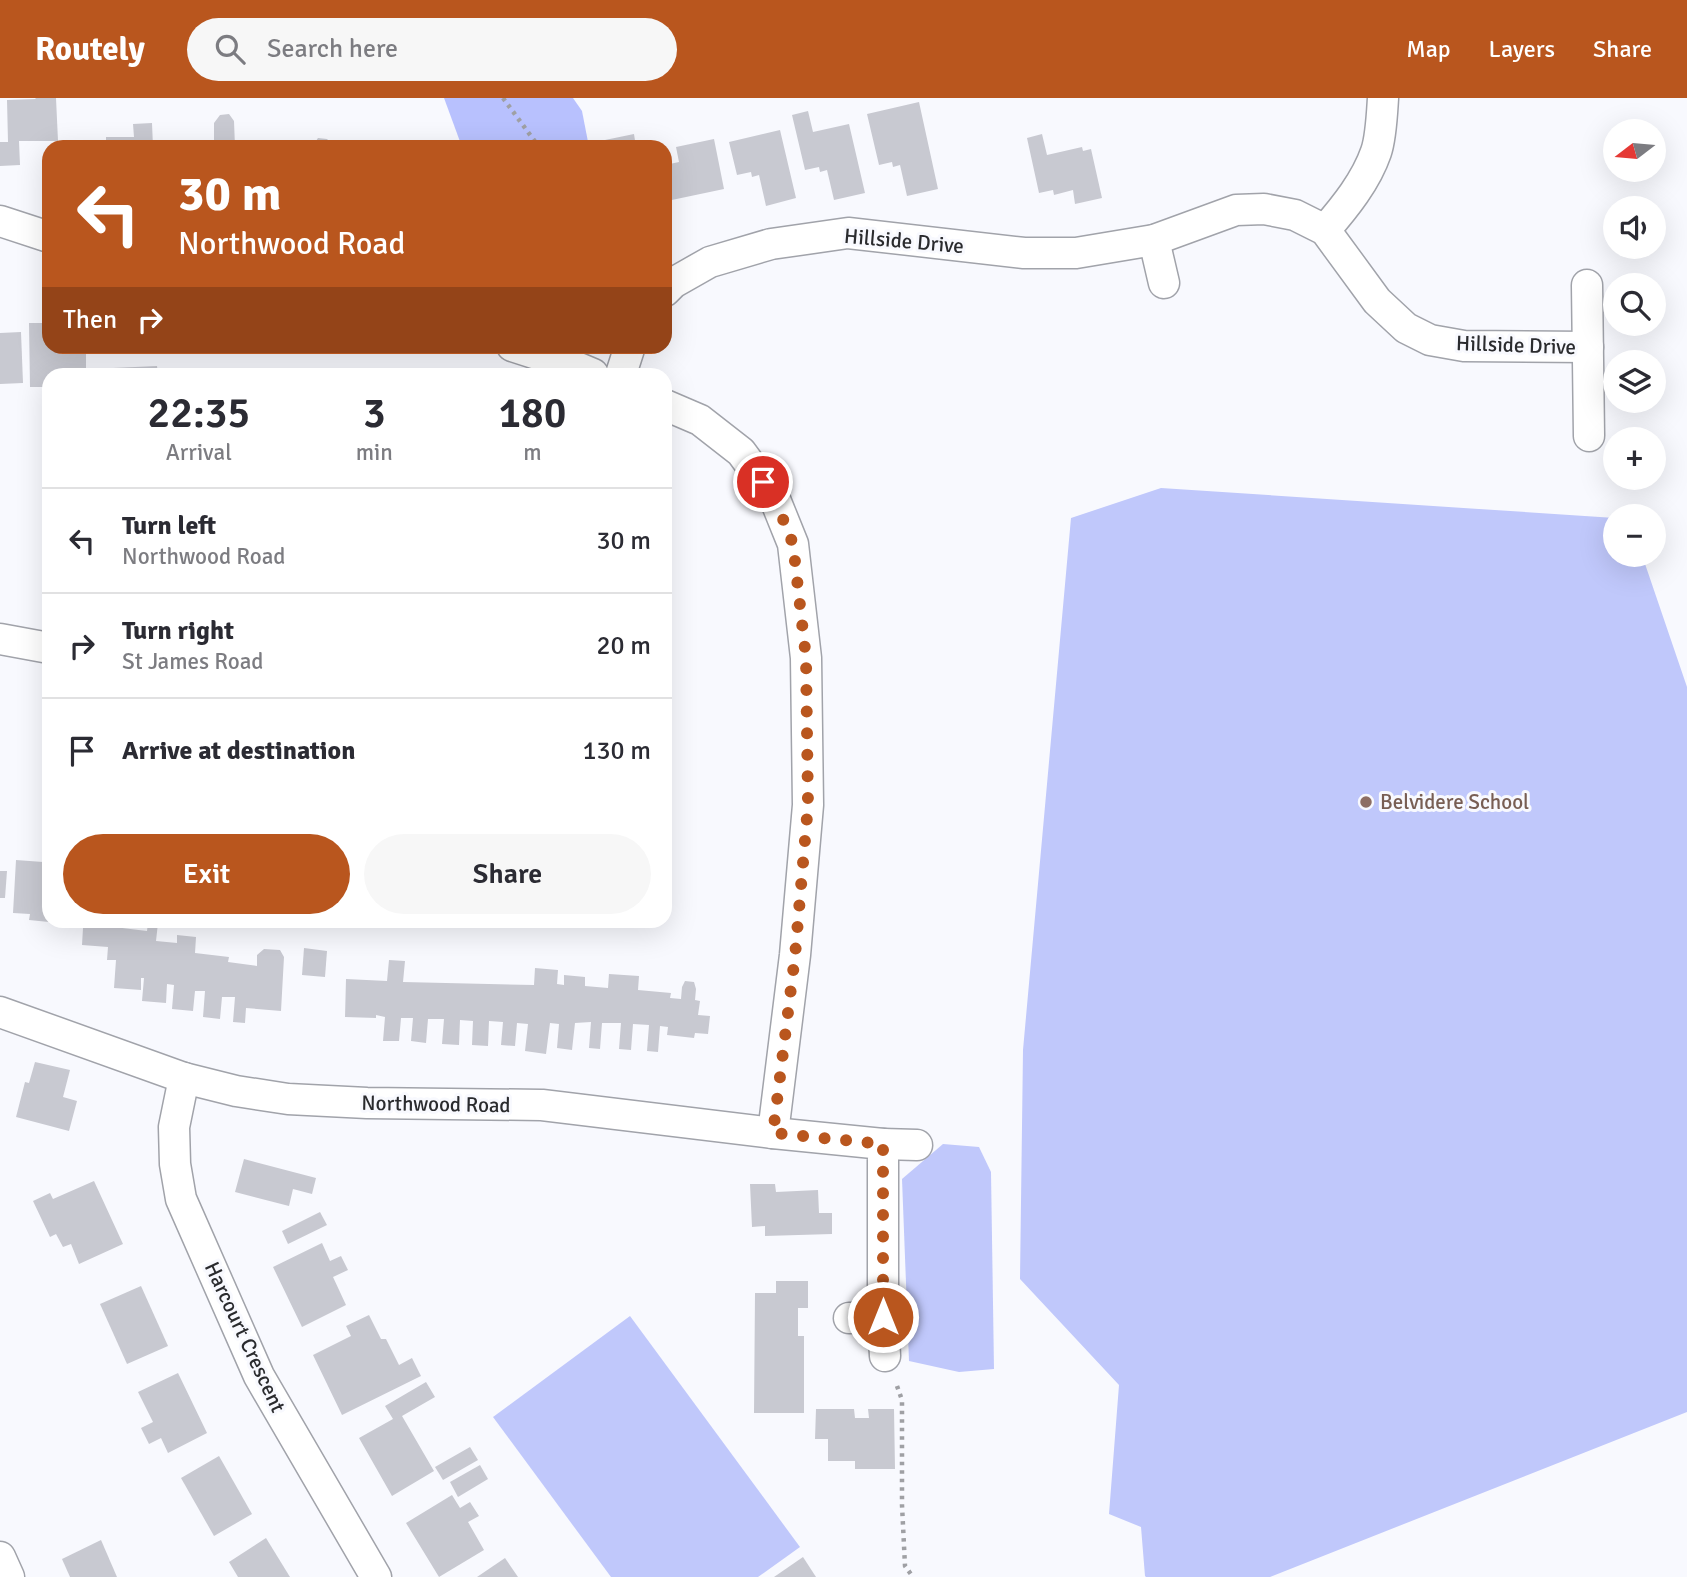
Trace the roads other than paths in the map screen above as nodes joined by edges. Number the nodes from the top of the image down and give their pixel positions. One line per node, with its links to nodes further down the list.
1 (1383, 98): 3 (street)
2 (0, 221): 4 (street)
3 (1325, 230): 5 (street, Hillside Drive); 9 (street, Hillside Drive)
4 (42, 235)
5 (1154, 240): 6 (street); 7 (street, Hillside Drive)
6 (1164, 283)
7 (672, 284)
8 (1587, 285): 9 (street, Hillside Drive)
9 (1588, 347): 13 (street, Hillside Drive)
10 (537, 354): 11 (street)
11 (579, 368)
12 (672, 408): 18 (street)
13 (1589, 436)
14 (0, 639): 15 (street)
15 (42, 647)
16 (0, 1012): 17 (street, Northwood Road)
17 (184, 1078): 18 (street, Northwood Road); 26 (street, Harcourt Crescent)
18 (773, 1133): 19 (street, Northwood Road)
19 (883, 1144): 20 (street, Northwood Road); 21 (street)
20 (916, 1145)
21 (883, 1317): 22 (street); 23 (street)
22 (849, 1318)
23 (885, 1356)
24 (0, 1557): 25 (street)
25 (9, 1577)
26 (376, 1577)

